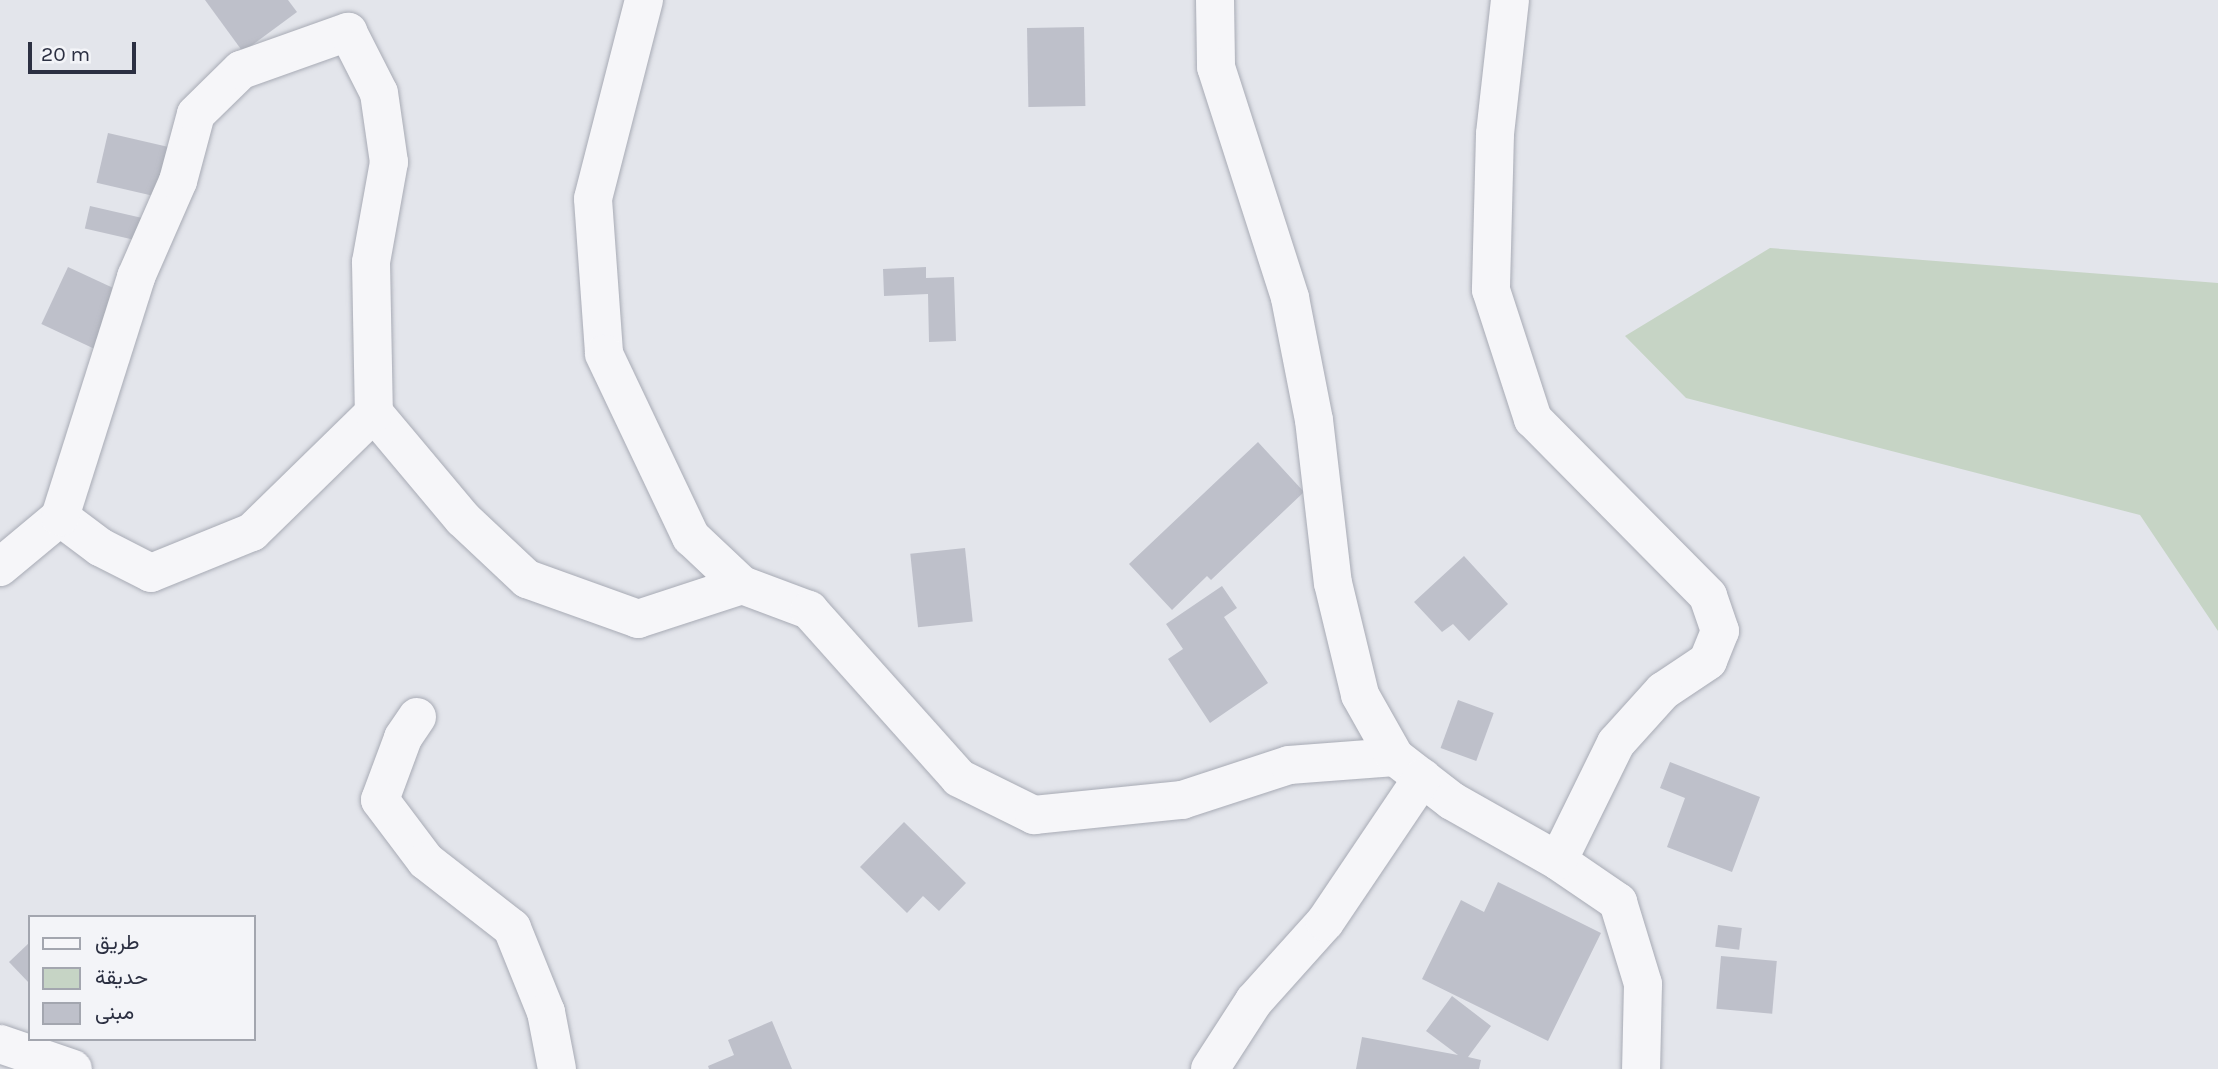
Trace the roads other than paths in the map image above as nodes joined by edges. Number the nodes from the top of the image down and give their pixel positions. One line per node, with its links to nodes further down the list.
1 (644, 0): 7 (street)
2 (1215, 0): 9 (street)
3 (1510, 0): 10 (street)
4 (374, 413): 5 (street); 5 (street); 7 (street)
5 (61, 517): 6 (street)
6 (0, 567)
7 (743, 585): 9 (street)
8 (417, 718): 13 (street)
9 (1408, 767): 10 (street); 14 (street)
10 (1558, 861): 15 (street)
11 (0, 1044): 12 (street)
12 (73, 1069)
13 (557, 1069)
14 (1210, 1069)
15 (1641, 1069)

